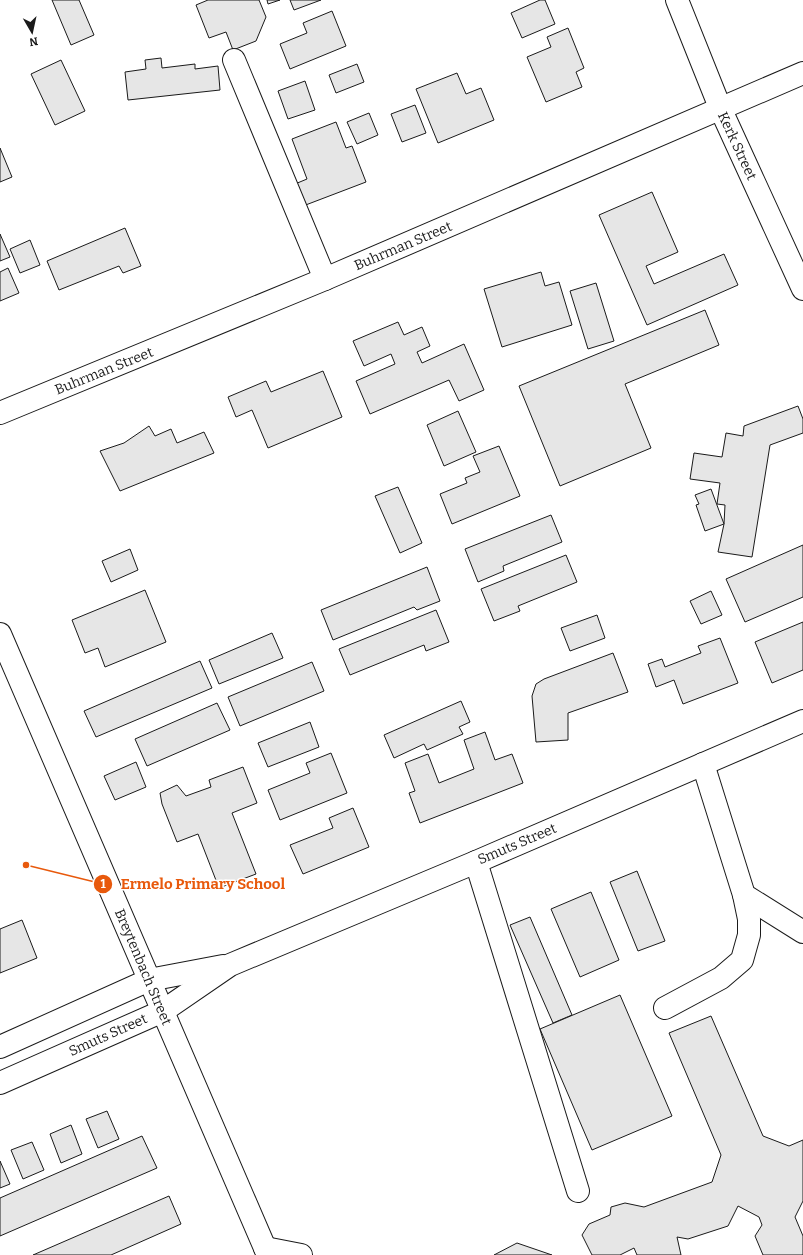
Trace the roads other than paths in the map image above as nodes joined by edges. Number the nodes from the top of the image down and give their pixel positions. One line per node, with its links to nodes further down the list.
1 (677, 0): 4 (main road, Kerk Street)
2 (234, 60): 5 (main road)
3 (803, 73): 4 (main road, Buhrman Street)
4 (721, 110): 5 (main road, Buhrman Street); 6 (main road, Kerk Street)
5 (325, 279): 7 (main road, Buhrman Street)
6 (803, 289)
7 (0, 413)
8 (0, 634): 15 (main road, Breytenbach Street)
9 (803, 721): 10 (main road, Smuts Street)
10 (703, 764): 11 (main road, Smuts Street); 12 (main road)
11 (476, 862): 14 (main road, Smuts Street); 20 (main road)
12 (744, 895): 13 (main road); 16 (main road)
13 (803, 932)
14 (230, 965): 15 (main road, Smuts Street); 17 (main road, Smuts Street)
15 (149, 980): 17 (main road, Breytenbach Street); 18 (main road, Smuts Street)
16 (665, 1008)
17 (163, 1011): 19 (main road, Smuts Street); 21 (main road, Breytenbach Street)
18 (0, 1047)
19 (0, 1083)
20 (578, 1191)
21 (267, 1251): 22 (main road)
22 (301, 1255)

